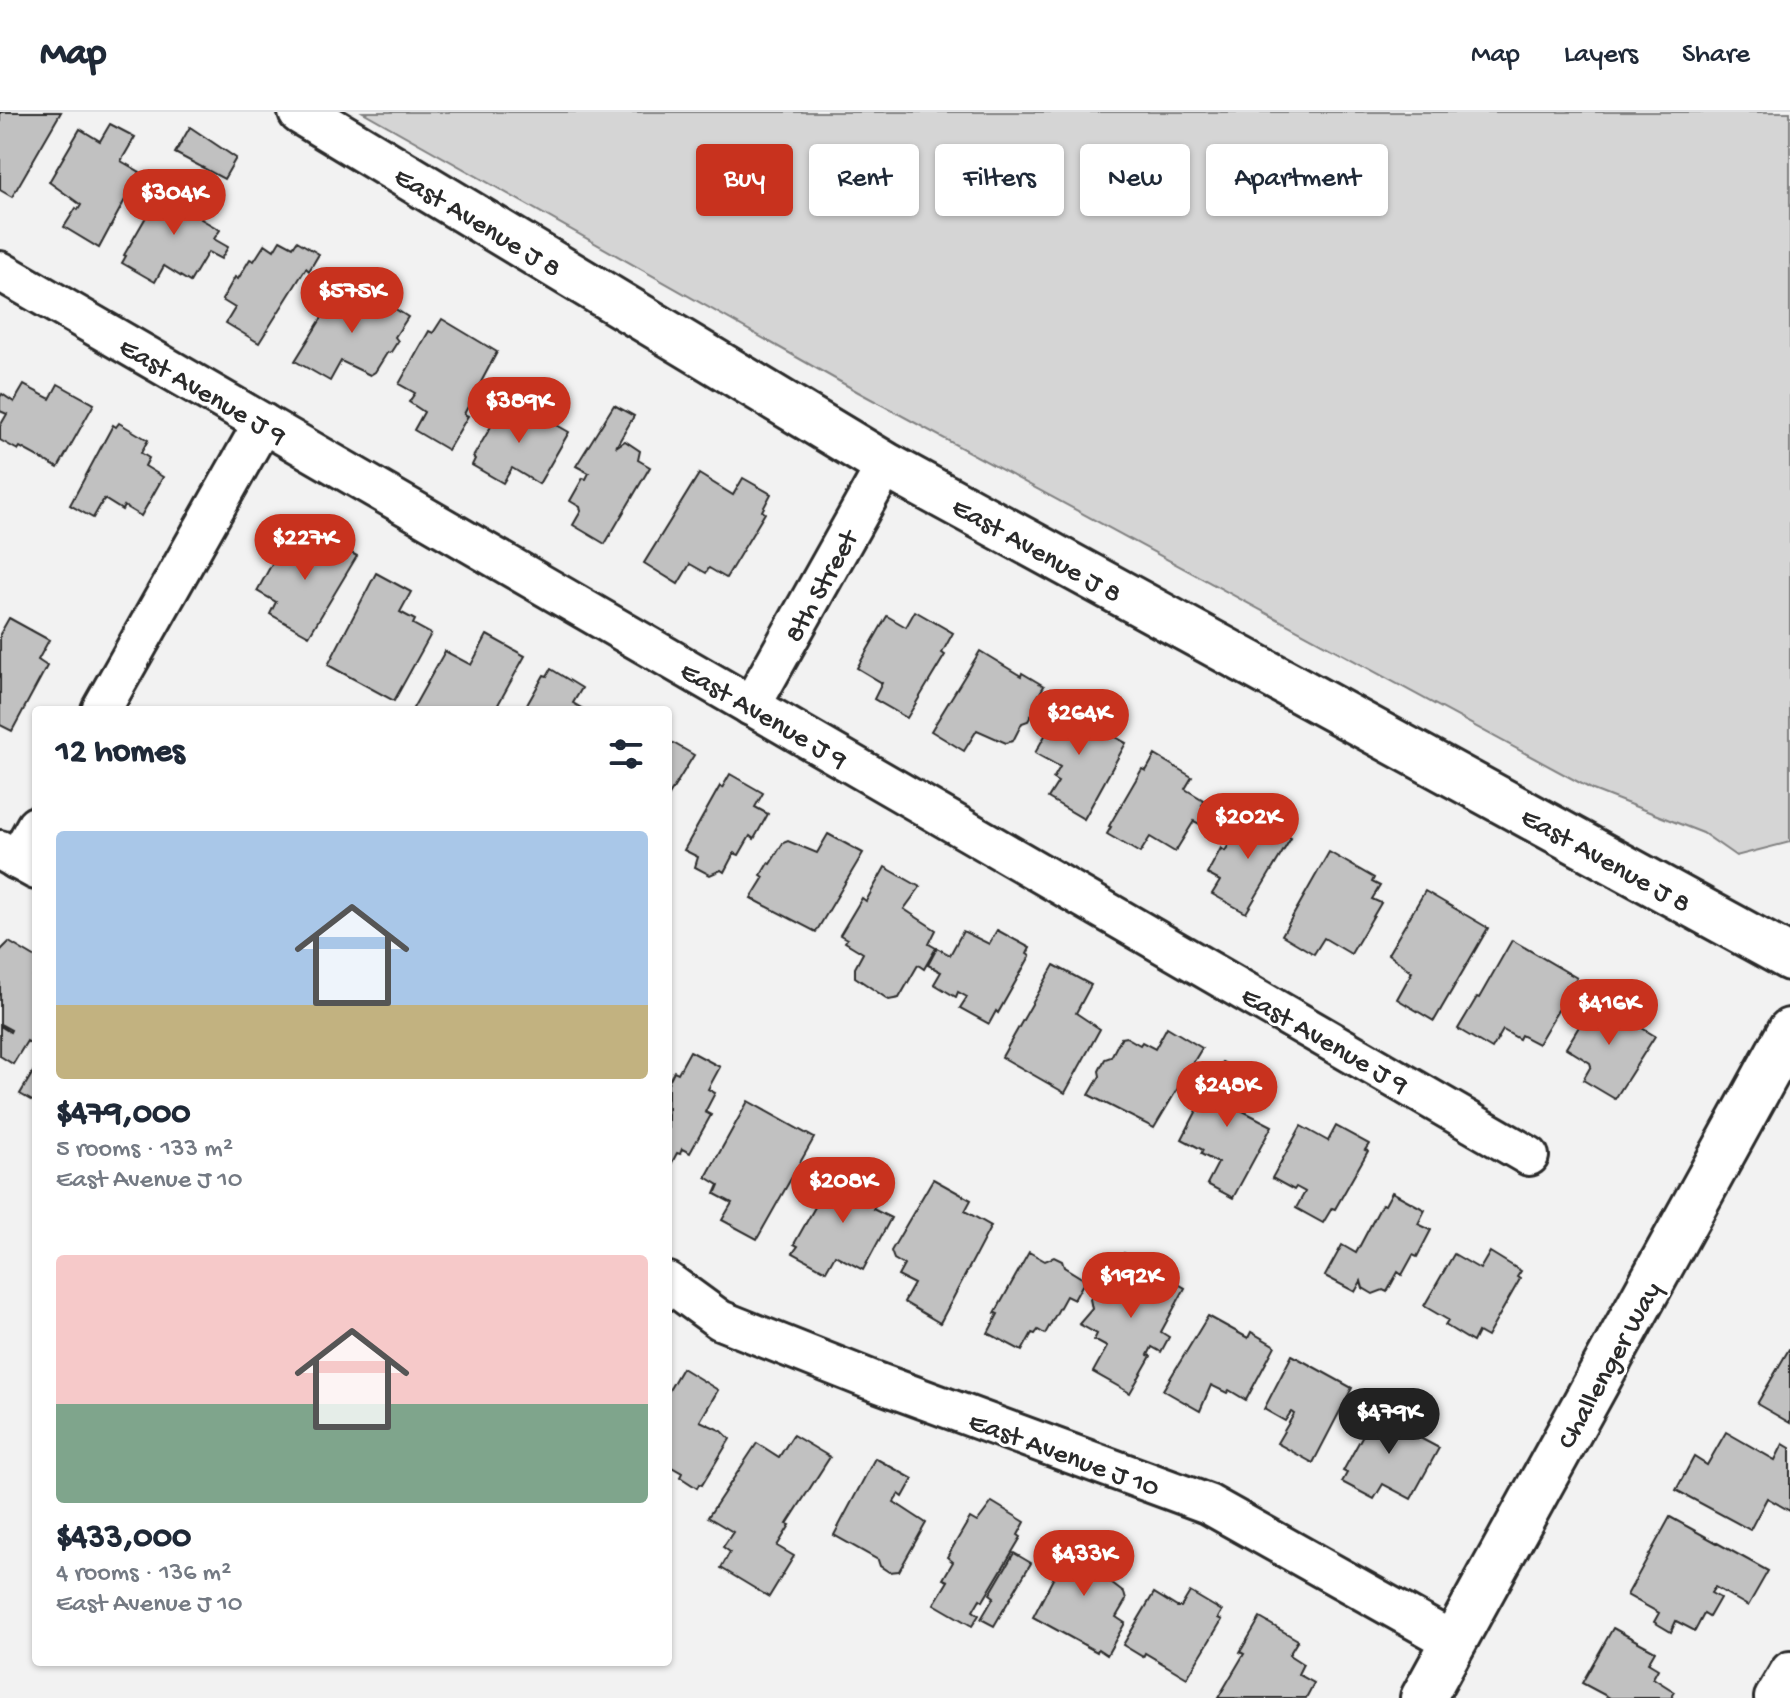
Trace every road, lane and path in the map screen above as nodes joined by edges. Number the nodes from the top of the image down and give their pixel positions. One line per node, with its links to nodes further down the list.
1 (301, 112): 4 (street, East Avenue J 8)
2 (0, 271): 3 (street, East Avenue J 9)
3 (263, 423): 5 (street); 6 (street, East Avenue J 9)
4 (886, 465): 6 (street, 8th Street); 9 (street, East Avenue J 8)
5 (103, 706)
6 (751, 706): 11 (street, East Avenue J 9)
7 (32, 834): 8 (street)
8 (18, 860)
9 (1790, 958)
10 (1790, 1031): 13 (street, Challenger Way)
11 (1529, 1156)
12 (672, 1285): 13 (street, East Avenue J 10)
13 (1454, 1642): 15 (street, Challenger Way)
14 (1790, 1671): 16 (street)
15 (1423, 1698)
16 (1774, 1698)

